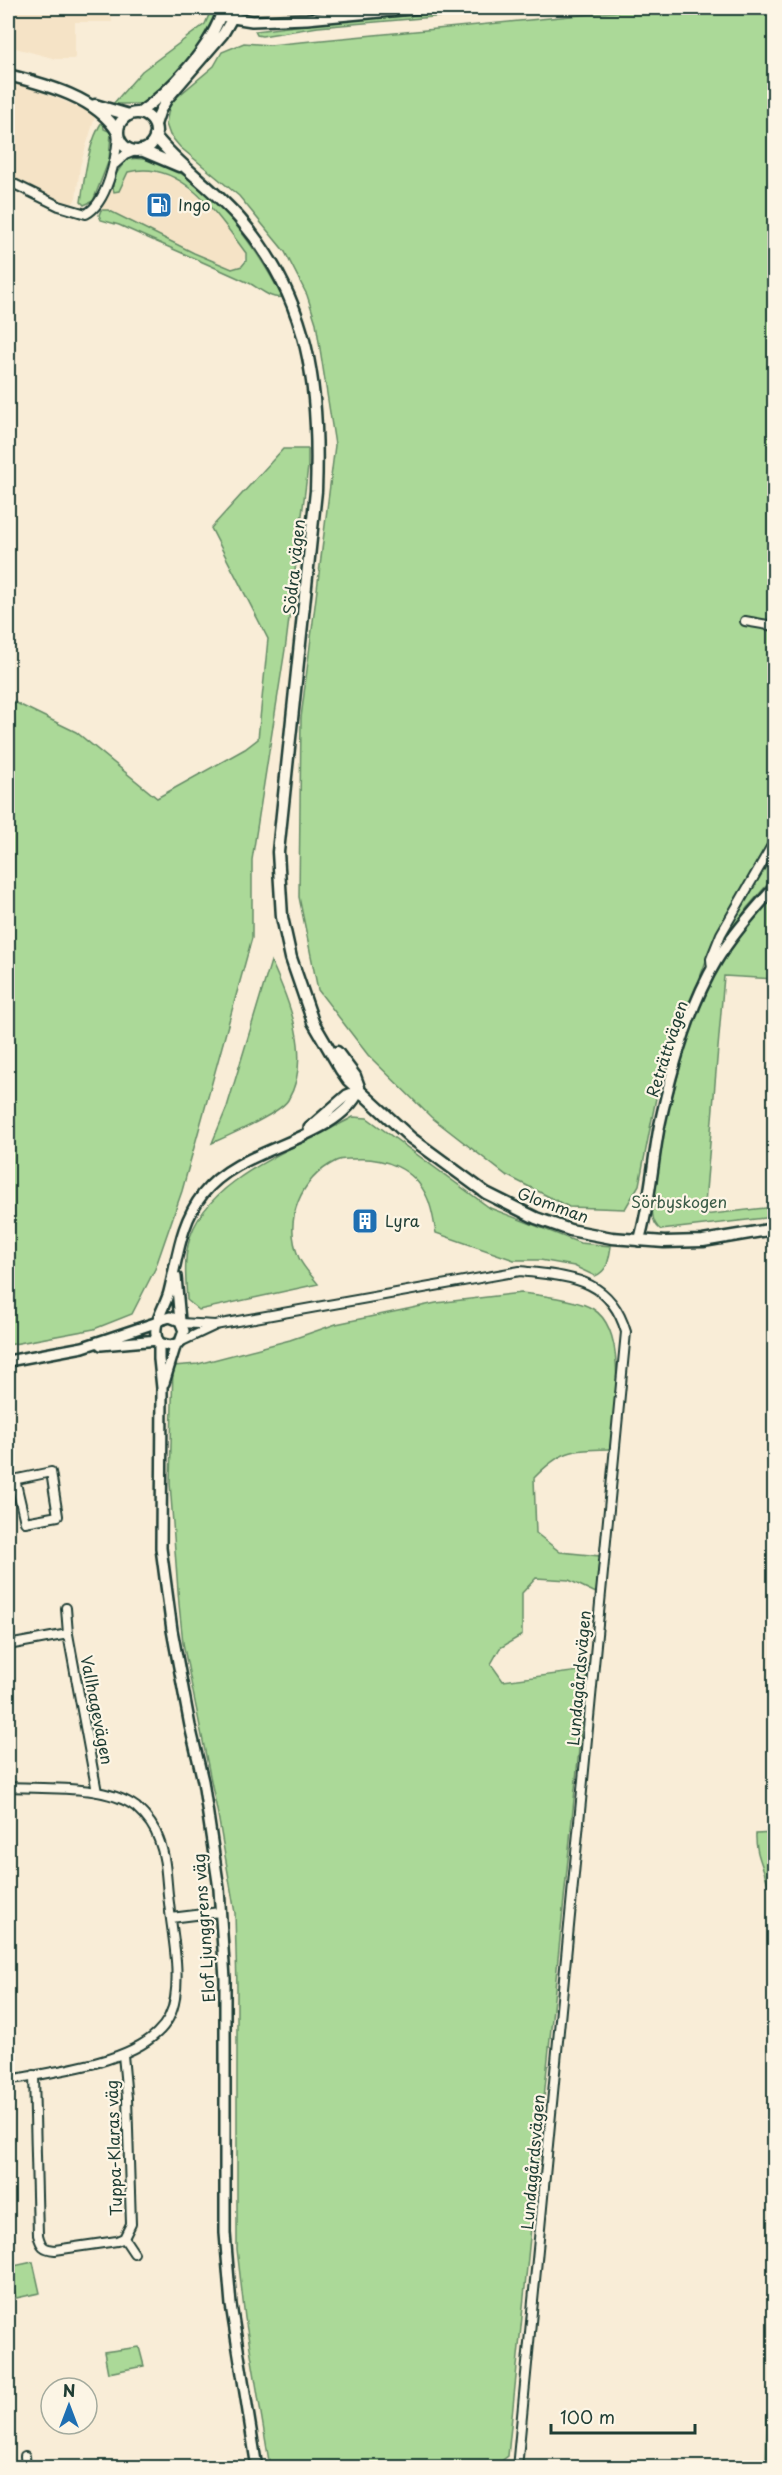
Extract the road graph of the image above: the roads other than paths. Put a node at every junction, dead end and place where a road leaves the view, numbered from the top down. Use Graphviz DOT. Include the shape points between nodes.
graph roads {
  1 [pos="238,8"];
  2 [pos="423,8"];
  3 [pos="222,12"];
  4 [pos="234,18"];
  5 [pos="8,75"];
  6 [pos="78,99"];
  7 [pos="134,114"];
  8 [pos="155,131"];
  9 [pos="118,135"];
  10 [pos="138,151"];
  11 [pos="114,165"];
  12 [pos="190,171"];
  13 [pos="8,181"];
  14 [pos="745,621"];
  15 [pos="774,626"];
  16 [pos="774,842"];
  17 [pos="774,888"];
  18 [pos="712,969"];
  19 [pos="360,1090"];
  20 [pos="774,1229"];
  21 [pos="639,1241"];
  22 [pos="176,1269"];
  23 [pos="159,1321"];
  24 [pos="180,1322"];
  25 [pos="215,1325"];
  26 [pos="159,1341"];
  27 [pos="178,1343"];
  28 [pos="83,1347"];
  29 [pos="8,1361"];
  30 [pos="162,1388"];
  31 [pos="11,1480"];
  32 [pos="66,1608"];
  33 [pos="68,1634"];
  34 [pos="8,1645"];
  35 [pos="8,1787"];
  36 [pos="97,1792"];
  37 [pos="220,1912"];
  38 [pos="171,1918"];
  39 [pos="123,2055"];
  40 [pos="34,2075"];
  41 [pos="8,2080"];
  42 [pos="124,2238"];
  43 [pos="134,2253"];
  44 [pos="25,2456"];
  45 [pos="517,2457"];
  46 [pos="26,2468"];
  47 [pos="257,2468"];
  48 [pos="511,2468"];
  49 [pos="517,2468"];
  1 -- 4 [label="street"];
  2 -- 4 [label="street" via="307,19"];
  3 -- 4 [label="street"];
  3 -- 7 [label="street" via="210,36 180,76"];
  4 -- 8 [label="street" via="167,99"];
  5 -- 6 [label="main road"];
  6 -- 7 [label="main road"];
  6 -- 9 [label="main road" via="106,116"];
  7 -- 8 [label="main road" via="148,117"];
  7 -- 9 [label="main road" via="120,123"];
  8 -- 10 [label="main road" via="150,145"];
  8 -- 12 [label="main road, Södra vägen"];
  9 -- 10 [label="main road" via="123,145"];
  9 -- 11 [label="street"];
  10 -- 11 [label="street" via="120,158"];
  10 -- 12 [label="main road, Södra vägen"];
  11 -- 13 [label="street" via="99,202 86,214 59,206"];
  12 -- 19 [label="main road, Södra vägen" via="241,220 265,252 290,299 309,355 318,445 316,491 278,852 282,917 306,1001"];
  14 -- 15 [label="street"];
  16 -- 18 [label="street" via="721,934 711,959"];
  17 -- 18 [label="street, Reträttvägen"];
  18 -- 21 [label="street, Reträttvägen" via="669,1088"];
  19 -- 21 [label="main road, Glomman" via="411,1138 486,1193 570,1230"];
  19 -- 22 [label="street" via="353,1104 332,1121 247,1159 204,1192 182,1233"];
  20 -- 21 [label="main road, Glomman" via="703,1241"];
  22 -- 23 [label="street"];
  22 -- 24 [label="street"];
  23 -- 24 [label="street" via="170,1317"];
  23 -- 26 [label="street" via="155,1332"];
  23 -- 28 [label="street"];
  24 -- 25 [label="street, Lundagårdsvägen"];
  24 -- 27 [label="street" via="184,1331"];
  25 -- 27 [label="street, Lundagårdsvägen"];
  25 -- 45 [label="street, Lundagårdsvägen" via="520,1271 559,1275 600,1289 611,1299 626,1332"];
  26 -- 27 [label="street" via="167,1346"];
  26 -- 28 [label="street"];
  26 -- 30 [label="street, Elof Ljunggrens väg"];
  27 -- 30 [label="street, Elof Ljunggrens väg"];
  28 -- 29 [label="street"];
  30 -- 37 [label="street, Elof Ljunggrens väg" via="161,1548 172,1630 210,1821"];
  31 -- 31 [label="street" via="51,1472 58,1515 25,1522"];
  32 -- 33 [label="street, Vallhagevägen"];
  33 -- 34 [label="street"];
  33 -- 36 [label="street, Vallhagevägen"];
  35 -- 36 [label="street"];
  36 -- 38 [label="street" via="129,1803 152,1825 164,1856"];
  37 -- 38 [label="street"];
  37 -- 47 [label="street, Elof Ljunggrens väg" via="225,1978 225,2233 231,2305"];
  38 -- 39 [label="street" via="177,1970 171,2014 159,2032"];
  39 -- 40 [label="street"];
  39 -- 42 [label="street, Tuppa-Klaras väg" via="131,2224"];
  40 -- 41 [label="street"];
  40 -- 42 [label="street, Tuppa-Klaras väg" via="41,2246 55,2250"];
  42 -- 43 [label="street, Tuppa-Klaras väg"];
  44 -- 46 [label="street"];
  45 -- 48 [label="street"];
  45 -- 49 [label="street, Lundagårdsvägen"];
}
